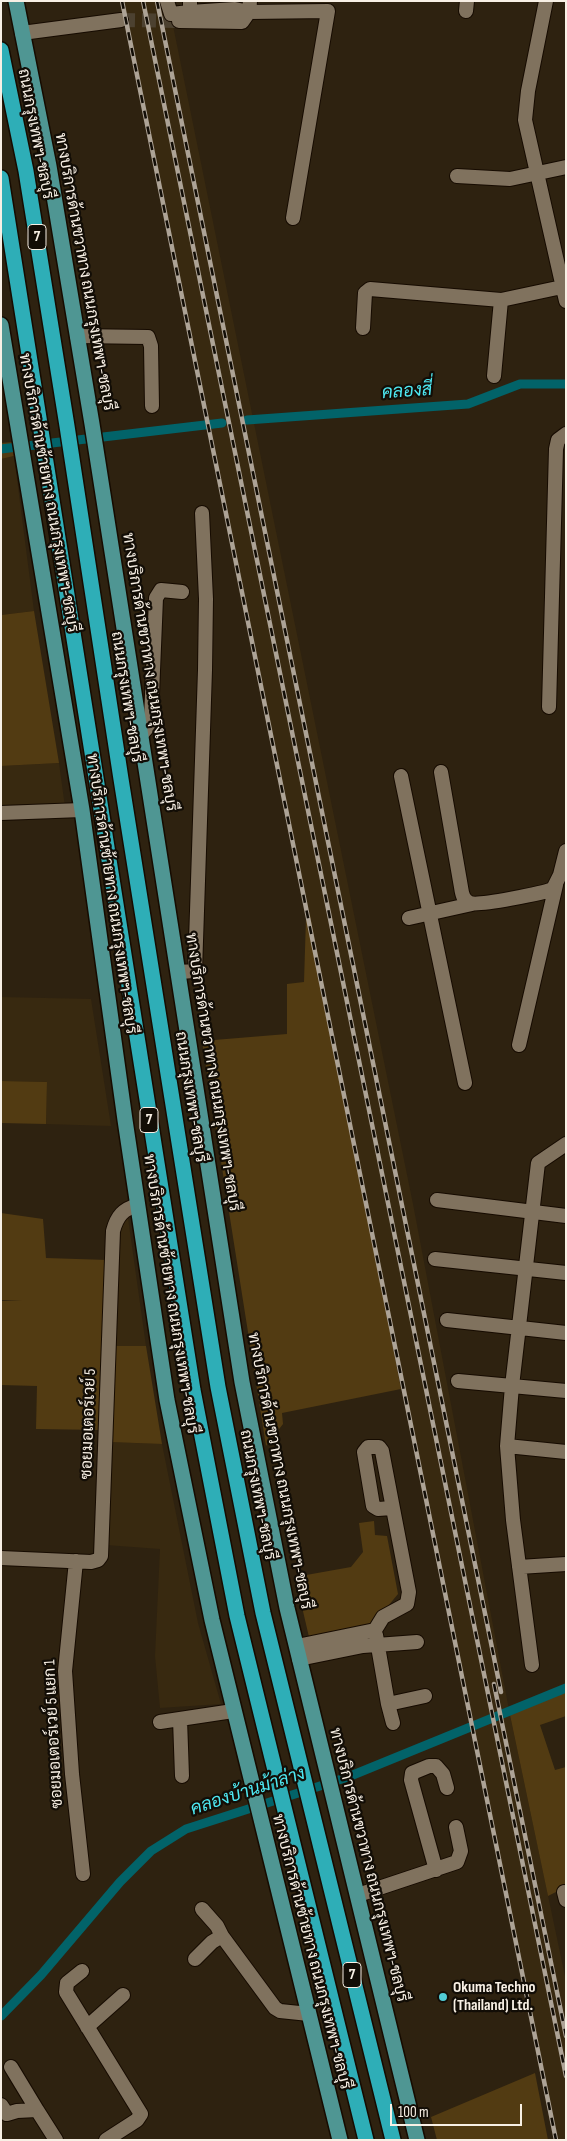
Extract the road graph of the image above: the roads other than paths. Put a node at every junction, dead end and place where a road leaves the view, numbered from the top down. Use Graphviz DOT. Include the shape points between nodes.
graph roads {
  1 [pos="16,1"];
  2 [pos="167,1"];
  3 [pos="546,1"];
  4 [pos="223,6"];
  5 [pos="249,6"];
  6 [pos="328,6"];
  7 [pos="190,7"];
  8 [pos="121,20"];
  9 [pos="179,21"];
  10 [pos="22,33"];
  11 [pos="1,50"];
  12 [pos="566,167"];
  13 [pos="536,174"];
  14 [pos="457,176"];
  15 [pos="1,178"];
  16 [pos="293,218"];
  17 [pos="564,294"];
  18 [pos="501,300"];
  19 [pos="1,325"];
  20 [pos="363,328"];
  21 [pos="77,336"];
  22 [pos="494,376"];
  23 [pos="152,406"];
  24 [pos="566,434"];
  25 [pos="202,513"];
  26 [pos="182,592"];
  27 [pos="549,707"];
  28 [pos="141,735"];
  29 [pos="441,772"];
  30 [pos="401,776"];
  31 [pos="82,810"];
  32 [pos="1,813"];
  33 [pos="566,851"];
  34 [pos="556,885"];
  35 [pos="472,904"];
  36 [pos="428,914"];
  37 [pos="410,918"];
  38 [pos="179,972"];
  39 [pos="519,1045"];
  40 [pos="465,1083"];
  41 [pos="563,1150"];
  42 [pos="437,1200"];
  43 [pos="138,1205"];
  44 [pos="532,1212"];
  45 [pos="566,1216"];
  46 [pos="435,1259"];
  47 [pos="525,1269"];
  48 [pos="566,1273"];
  49 [pos="447,1320"];
  50 [pos="518,1328"];
  51 [pos="566,1333"];
  52 [pos="458,1381"];
  53 [pos="512,1386"];
  54 [pos="566,1391"];
  55 [pos="507,1446"];
  56 [pos="566,1452"];
  57 [pos="392,1508"];
  58 [pos="1,1558"];
  59 [pos="76,1561"];
  60 [pos="566,1564"];
  61 [pos="520,1567"];
  62 [pos="375,1630"];
  63 [pos="417,1642"];
  64 [pos="377,1645"];
  65 [pos="298,1652"];
  66 [pos="532,1665"];
  67 [pos="425,1696"];
  68 [pos="388,1704"];
  69 [pos="233,1711"];
  70 [pos="180,1719"];
  71 [pos="160,1722"];
  72 [pos="393,1723"];
  73 [pos="182,1776"];
  74 [pos="447,1788"];
  75 [pos="456,1827"];
  76 [pos="436,1870"];
  77 [pos="83,1874"];
  78 [pos="358,1896"];
  79 [pos="202,1909"];
  80 [pos="222,1936"];
  81 [pos="195,1958"];
  82 [pos="82,1971"];
  83 [pos="123,1995"];
  84 [pos="309,2014"];
  85 [pos="87,2027"];
  86 [pos="10,2067"];
  87 [pos="37,2110"];
  88 [pos="3,2112"];
  89 [pos="56,2140"];
  90 [pos="106,2140"];
  91 [pos="340,2140"];
  92 [pos="366,2140"];
  93 [pos="392,2140"];
  94 [pos="417,2140"];
  1 -- 10 [label="main road, ทางบริการด้านขวาทาง ถนนกรุงเทพฯ-ชลบุรี"];
  2 -- 7 [label="street" via="171,14"];
  3 -- 13 [label="street" via="525,108 527,138"];
  4 -- 5 [label="street" via="235,9"];
  4 -- 7 [label="street"];
  5 -- 6 [label="street"];
  5 -- 9 [label="street" via="242,22"];
  6 -- 16 [label="street"];
  8 -- 10 [label="street"];
  10 -- 21 [label="main road, ทางบริการด้านขวาทาง ถนนกรุงเทพฯ-ชลบุรี" via="49,166"];
  11 -- 93 [label="highway, ถนนกรุงเทพฯ-ชลบุรี / 7" via="26,170 68,426 218,1387 263,1613"];
  12 -- 13 [label="street"];
  13 -- 14 [label="street" via="496,180"];
  13 -- 17 [label="street"];
  15 -- 92 [label="highway, 7" via="193,1390 237,1616"];
  17 -- 18 [label="street"];
  18 -- 20 [label="street" via="370,289 365,293"];
  18 -- 22 [label="street"];
  19 -- 31 [label="main road, ทางบริการด้านซ้ายทาง ถนนกรุงเทพฯ-ชลบุรี"];
  21 -- 23 [label="street" via="148,337"];
  21 -- 28 [label="main road, ทางบริการด้านขวาทาง ถนนกรุงเทพฯ-ชลบุรี"];
  24 -- 27 [label="street" via="558,440 556,449"];
  25 -- 38 [label="street" via="206,599 199,911 195,971"];
  26 -- 28 [label="street" via="161,590 156,598 151,719"];
  28 -- 38 [label="main road, ทางบริการด้านขวาทาง ถนนกรุงเทพฯ-ชลบุรี"];
  29 -- 35 [label="street" via="463,896"];
  30 -- 36 [label="street"];
  31 -- 32 [label="street"];
  31 -- 43 [label="main road, ทางบริการด้านซ้ายทาง ถนนกรุงเทพฯ-ชลบุรี"];
  33 -- 34 [label="street"];
  34 -- 35 [label="street" via="549,890"];
  34 -- 39 [label="street"];
  35 -- 36 [label="street"];
  36 -- 37 [label="street"];
  36 -- 40 [label="street"];
  38 -- 65 [label="main road, ทางบริการด้านขวาทาง ถนนกรุงเทพฯ-ชลบุรี" via="242,1382"];
  41 -- 44 [label="street" via="538,1163"];
  42 -- 44 [label="street"];
  43 -- 59 [label="street, ซอยมอเตอร์เวย์ 5" via="124,1210 113,1231 101,1556 95,1561"];
  43 -- 69 [label="main road, ทางบริการด้านซ้ายทาง ถนนกรุงเทพฯ-ชลบุรี" via="167,1400"];
  44 -- 45 [label="street"];
  44 -- 47 [label="street"];
  46 -- 47 [label="street"];
  47 -- 48 [label="street"];
  47 -- 50 [label="street"];
  49 -- 50 [label="street"];
  50 -- 51 [label="street"];
  50 -- 53 [label="street"];
  52 -- 53 [label="street"];
  53 -- 54 [label="street"];
  53 -- 55 [label="street"];
  55 -- 56 [label="street"];
  55 -- 61 [label="street"];
  57 -- 62 [label="street" via="409,1599 402,1608 383,1617"];
  58 -- 59 [label="street, ซอยมอเตอร์เวย์ 5"];
  59 -- 77 [label="street, ซอยมอเตอร์เวย์ 5 แยก 1" via="65,1671"];
  60 -- 61 [label="street"];
  61 -- 66 [label="street"];
  62 -- 64 [label="street"];
  62 -- 65 [label="street"];
  63 -- 64 [label="street"];
  64 -- 65 [label="street"];
  64 -- 68 [label="street"];
  65 -- 78 [label="main road, ทางบริการด้านขวาทาง ถนนกรุงเทพฯ-ชลบุรี"];
  67 -- 68 [label="street"];
  68 -- 72 [label="street"];
  69 -- 70 [label="street"];
  69 -- 84 [label="main road, ทางบริการด้านซ้ายทาง ถนนกรุงเทพฯ-ชลบุรี"];
  70 -- 71 [label="street"];
  70 -- 73 [label="street"];
  74 -- 76 [label="street" via="443,1774 436,1766 412,1773 411,1780"];
  75 -- 76 [label="street" via="460,1858"];
  76 -- 78 [label="street"];
  78 -- 94 [label="main road, ทางบริการด้านขวาทาง ถนนกรุงเทพฯ-ชลบุรี"];
  79 -- 80 [label="street"];
  80 -- 81 [label="street"];
  80 -- 84 [label="street" via="280,2012"];
  82 -- 85 [label="street" via="65,1987"];
  83 -- 85 [label="street"];
  84 -- 91 [label="main road, ทางบริการด้านซ้ายทาง ถนนกรุงเทพฯ-ชลบุรี"];
  85 -- 90 [label="street" via="141,2114"];
  86 -- 87 [label="street"];
  87 -- 88 [label="street"];
  87 -- 89 [label="street"];
}
